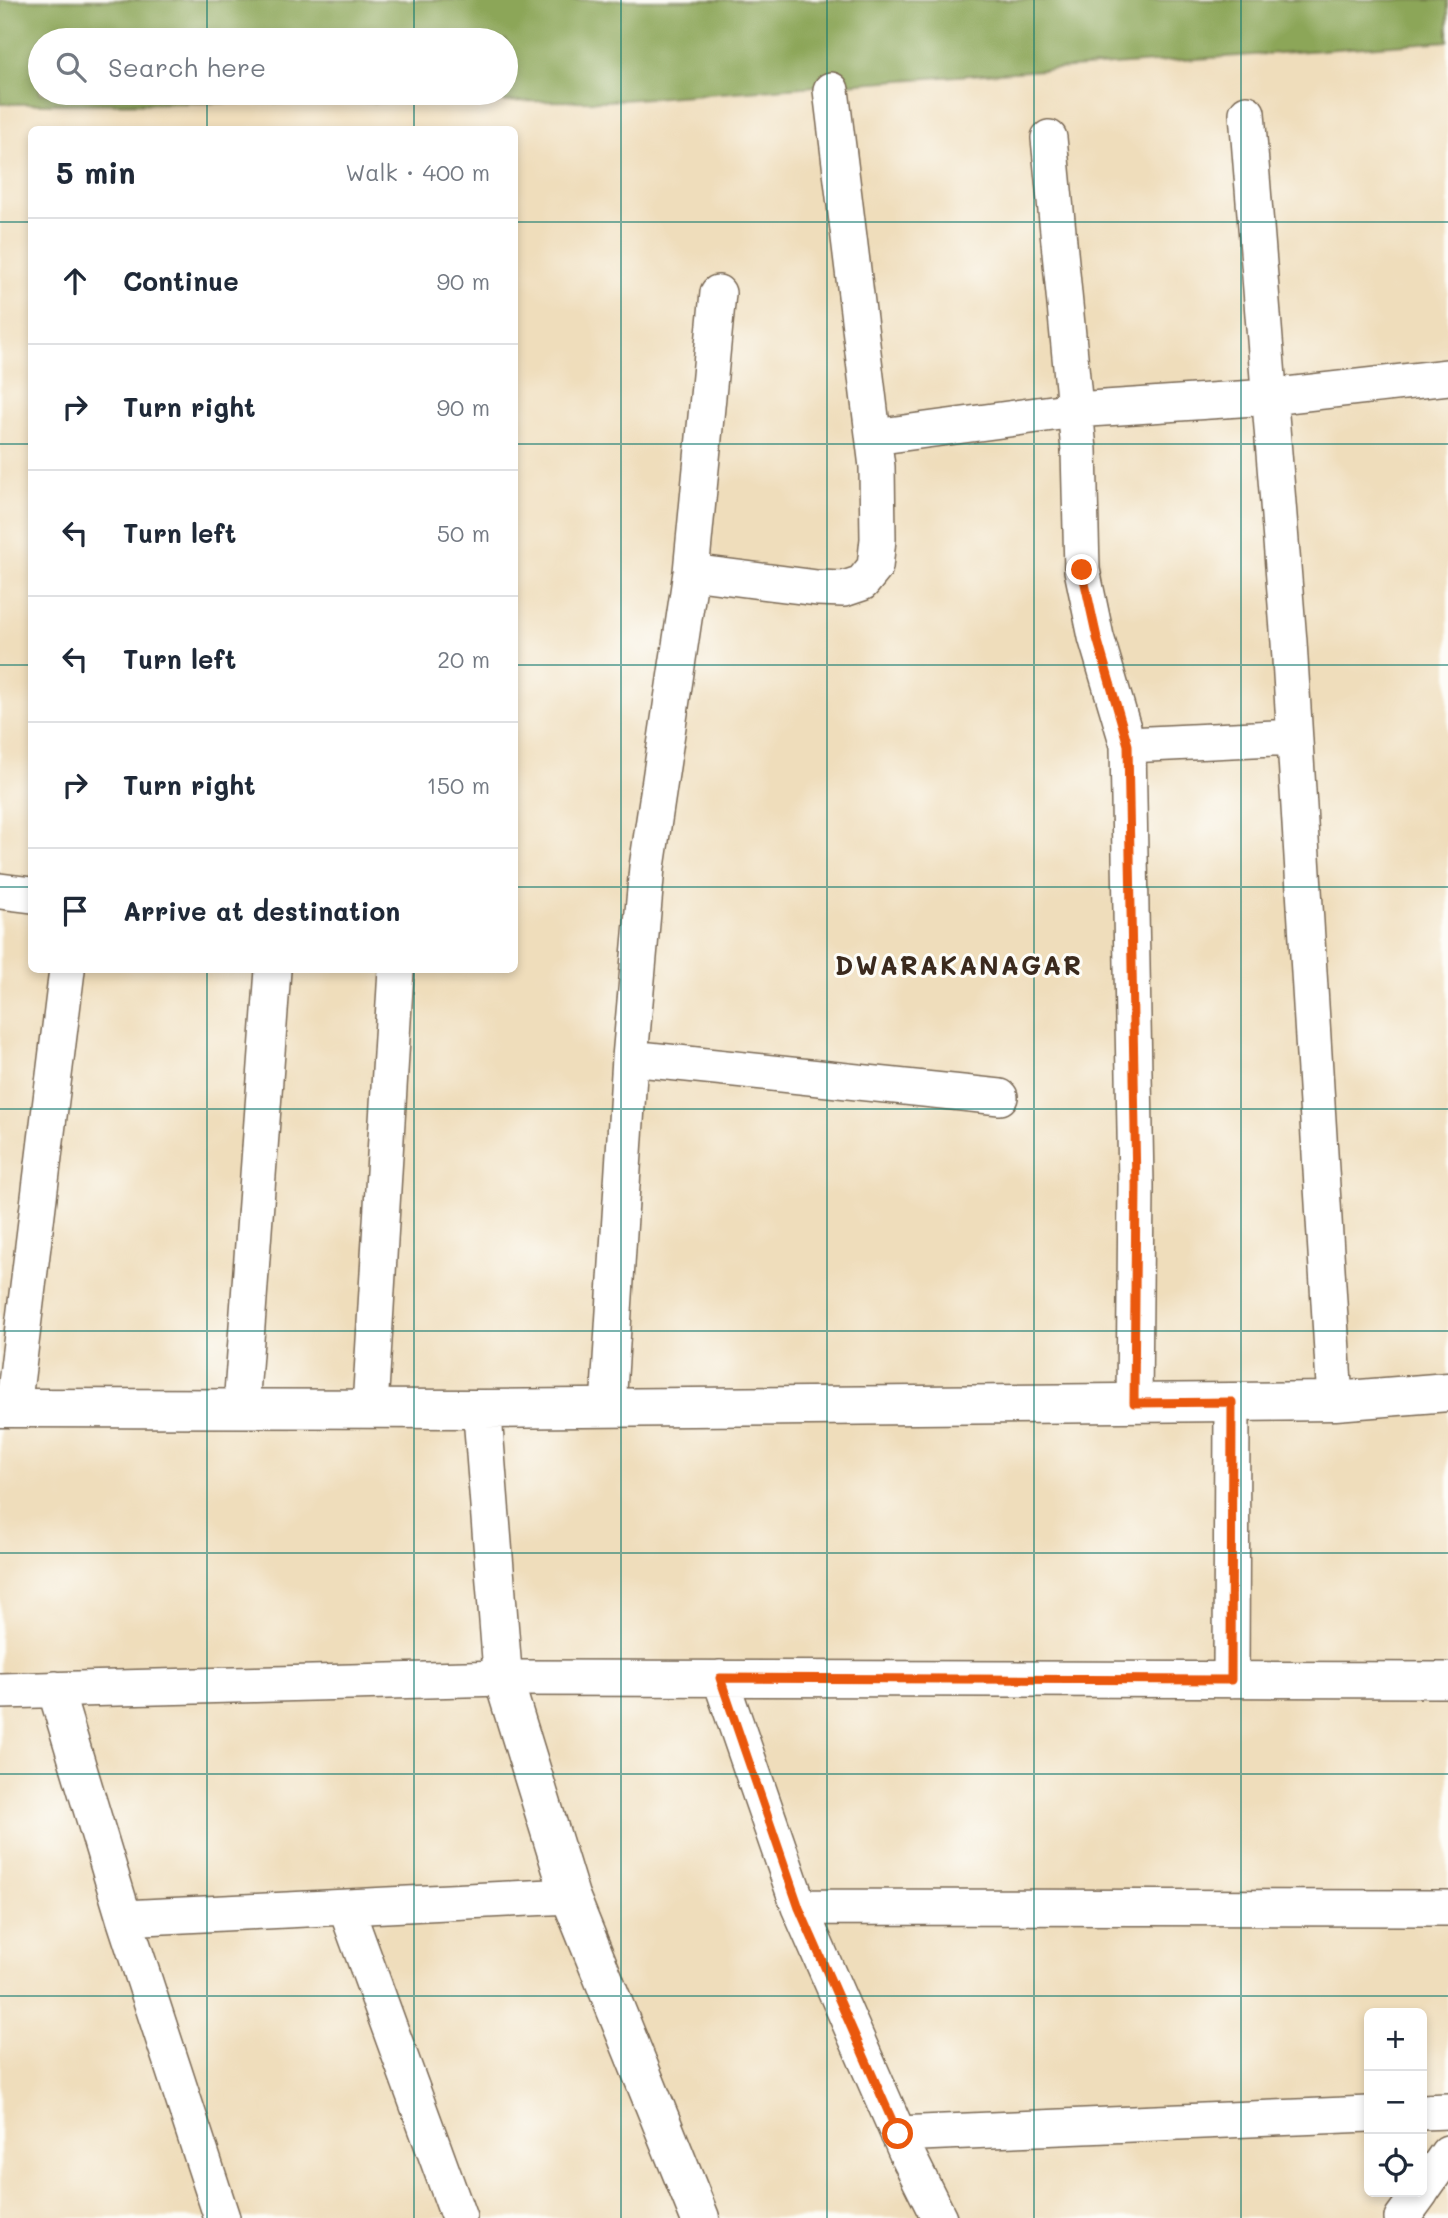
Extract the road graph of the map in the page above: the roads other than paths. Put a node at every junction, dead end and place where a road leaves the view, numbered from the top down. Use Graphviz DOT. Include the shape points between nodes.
graph roads {
  1 [pos="831,90"];
  2 [pos="1247,113"];
  3 [pos="1049,138"];
  4 [pos="718,293"];
  5 [pos="1448,377"];
  6 [pos="1269,397"];
  7 [pos="1075,410"];
  8 [pos="874,436"];
  9 [pos="691,572"];
  10 [pos="1294,737"];
  11 [pos="1128,745"];
  12 [pos="0,891"];
  13 [pos="28,894"];
  14 [pos="67,973"];
  15 [pos="273,973"];
  16 [pos="396,973"];
  17 [pos="630,1058"];
  18 [pos="1000,1097"];
  19 [pos="1448,1392"];
  20 [pos="1335,1401"];
  21 [pos="1232,1402"];
  22 [pos="1134,1403"];
  23 [pos="6,1408"];
  24 [pos="241,1408"];
  25 [pos="370,1408"];
  26 [pos="608,1408"];
  27 [pos="482,1409"];
  28 [pos="503,1678"];
  29 [pos="720,1678"];
  30 [pos="1231,1680"];
  31 [pos="1448,1680"];
  32 [pos="55,1689"];
  33 [pos="0,1691"];
  34 [pos="569,1896"];
  35 [pos="346,1908"];
  36 [pos="799,1908"];
  37 [pos="1448,1908"];
  38 [pos="124,1918"];
  39 [pos="1448,2111"];
  40 [pos="1427,2112"];
  41 [pos="1364,2114"];
  42 [pos="898,2134"];
  43 [pos="1448,2153"];
  44 [pos="1427,2183"];
  45 [pos="1417,2197"];
  46 [pos="222,2218"];
  47 [pos="459,2218"];
  48 [pos="699,2218"];
  49 [pos="939,2218"];
  50 [pos="1402,2218"];
  1 -- 8 [label="street"];
  2 -- 6 [label="street"];
  3 -- 7 [label="street"];
  4 -- 9 [label="street"];
  5 -- 6 [label="street"];
  6 -- 7 [label="street"];
  6 -- 10 [label="street"];
  7 -- 8 [label="street"];
  7 -- 11 [label="street" via="1082,570"];
  8 -- 9 [label="street" via="878,539 875,567 862,583 844,589 817,588"];
  9 -- 17 [label="street" via="647,867"];
  10 -- 11 [label="street"];
  10 -- 20 [label="street"];
  11 -- 22 [label="street" via="1136,1185"];
  12 -- 13 [label="street"];
  14 -- 23 [label="street"];
  15 -- 24 [label="street"];
  16 -- 25 [label="street"];
  17 -- 18 [label="street"];
  17 -- 26 [label="street"];
  19 -- 20 [label="street"];
  20 -- 21 [label="street"];
  21 -- 22 [label="street"];
  21 -- 30 [label="street"];
  22 -- 26 [label="street"];
  23 -- 24 [label="street"];
  24 -- 25 [label="street"];
  25 -- 27 [label="street"];
  26 -- 27 [label="street"];
  27 -- 28 [label="street"];
  28 -- 29 [label="street"];
  28 -- 32 [label="street"];
  28 -- 34 [label="street"];
  29 -- 30 [label="street"];
  29 -- 36 [label="street"];
  30 -- 31 [label="street"];
  32 -- 33 [label="street"];
  32 -- 38 [label="street"];
  34 -- 35 [label="street"];
  34 -- 48 [label="street"];
  35 -- 38 [label="street"];
  35 -- 47 [label="street"];
  36 -- 37 [label="street"];
  36 -- 42 [label="street"];
  38 -- 46 [label="street"];
  39 -- 40 [label="street"];
  41 -- 42 [label="street"];
  42 -- 49 [label="street"];
  43 -- 44 [label="street"];
  45 -- 50 [label="street"];
}
